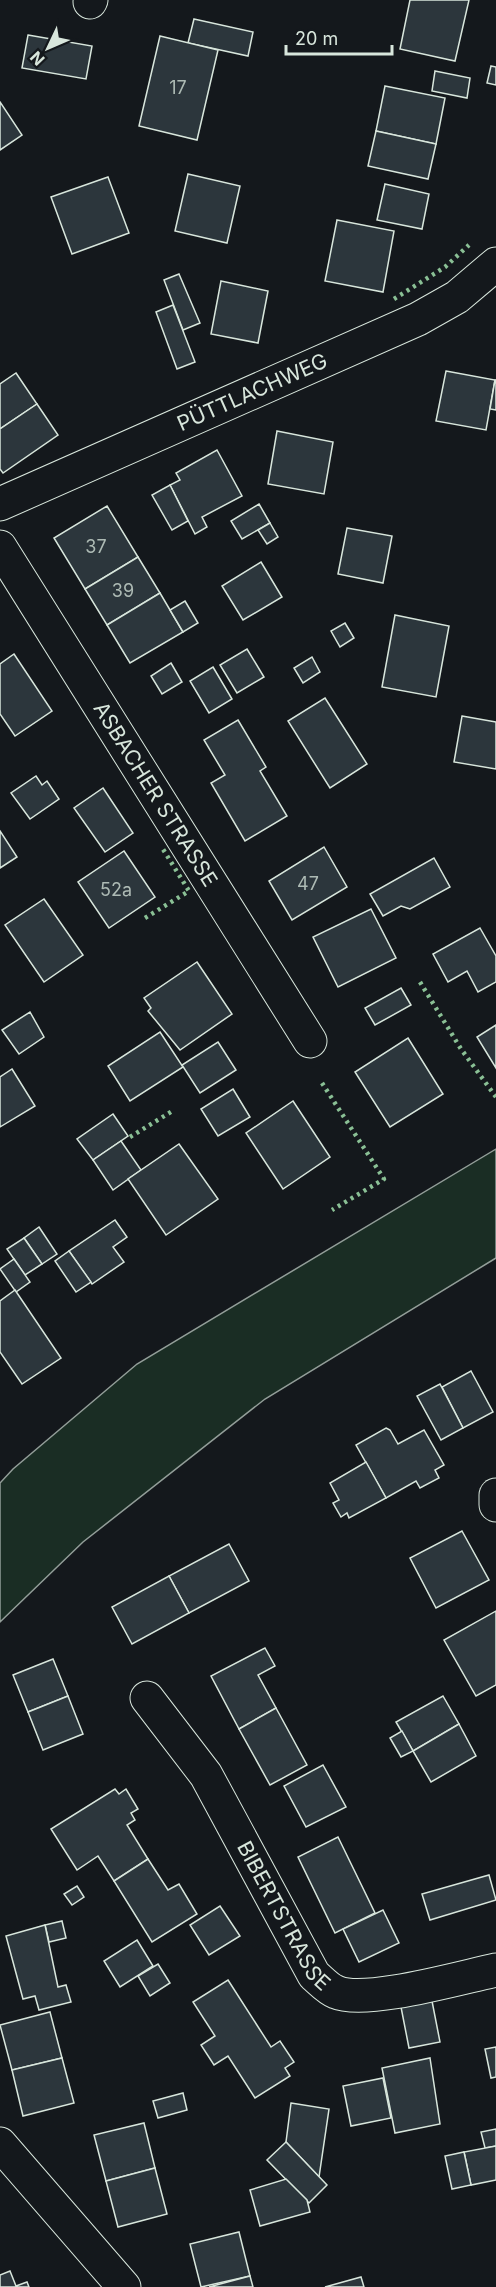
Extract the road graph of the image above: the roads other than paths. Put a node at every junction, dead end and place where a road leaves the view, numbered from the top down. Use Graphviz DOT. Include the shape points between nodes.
graph roads {
  1 [pos="496,264"];
  2 [pos="0,504"];
  3 [pos="0,547"];
  4 [pos="310,1041"];
  5 [pos="496,1495"];
  6 [pos="496,1505"];
  7 [pos="147,1698"];
  8 [pos="496,1970"];
  9 [pos="0,2144"];
  10 [pos="124,2287"];
  1 -- 2 [label="street, PÜTTLACHWEG" via="457,297 418,320"];
  3 -- 4 [label="street, ASBACHER STRASSE"];
  5 -- 6 [label="street"];
  7 -- 8 [label="street, BIBERTSTRASSE" via="206,1775 314,1975 335,1992 354,1997 381,1994"];
  9 -- 10 [label="street"];
}
